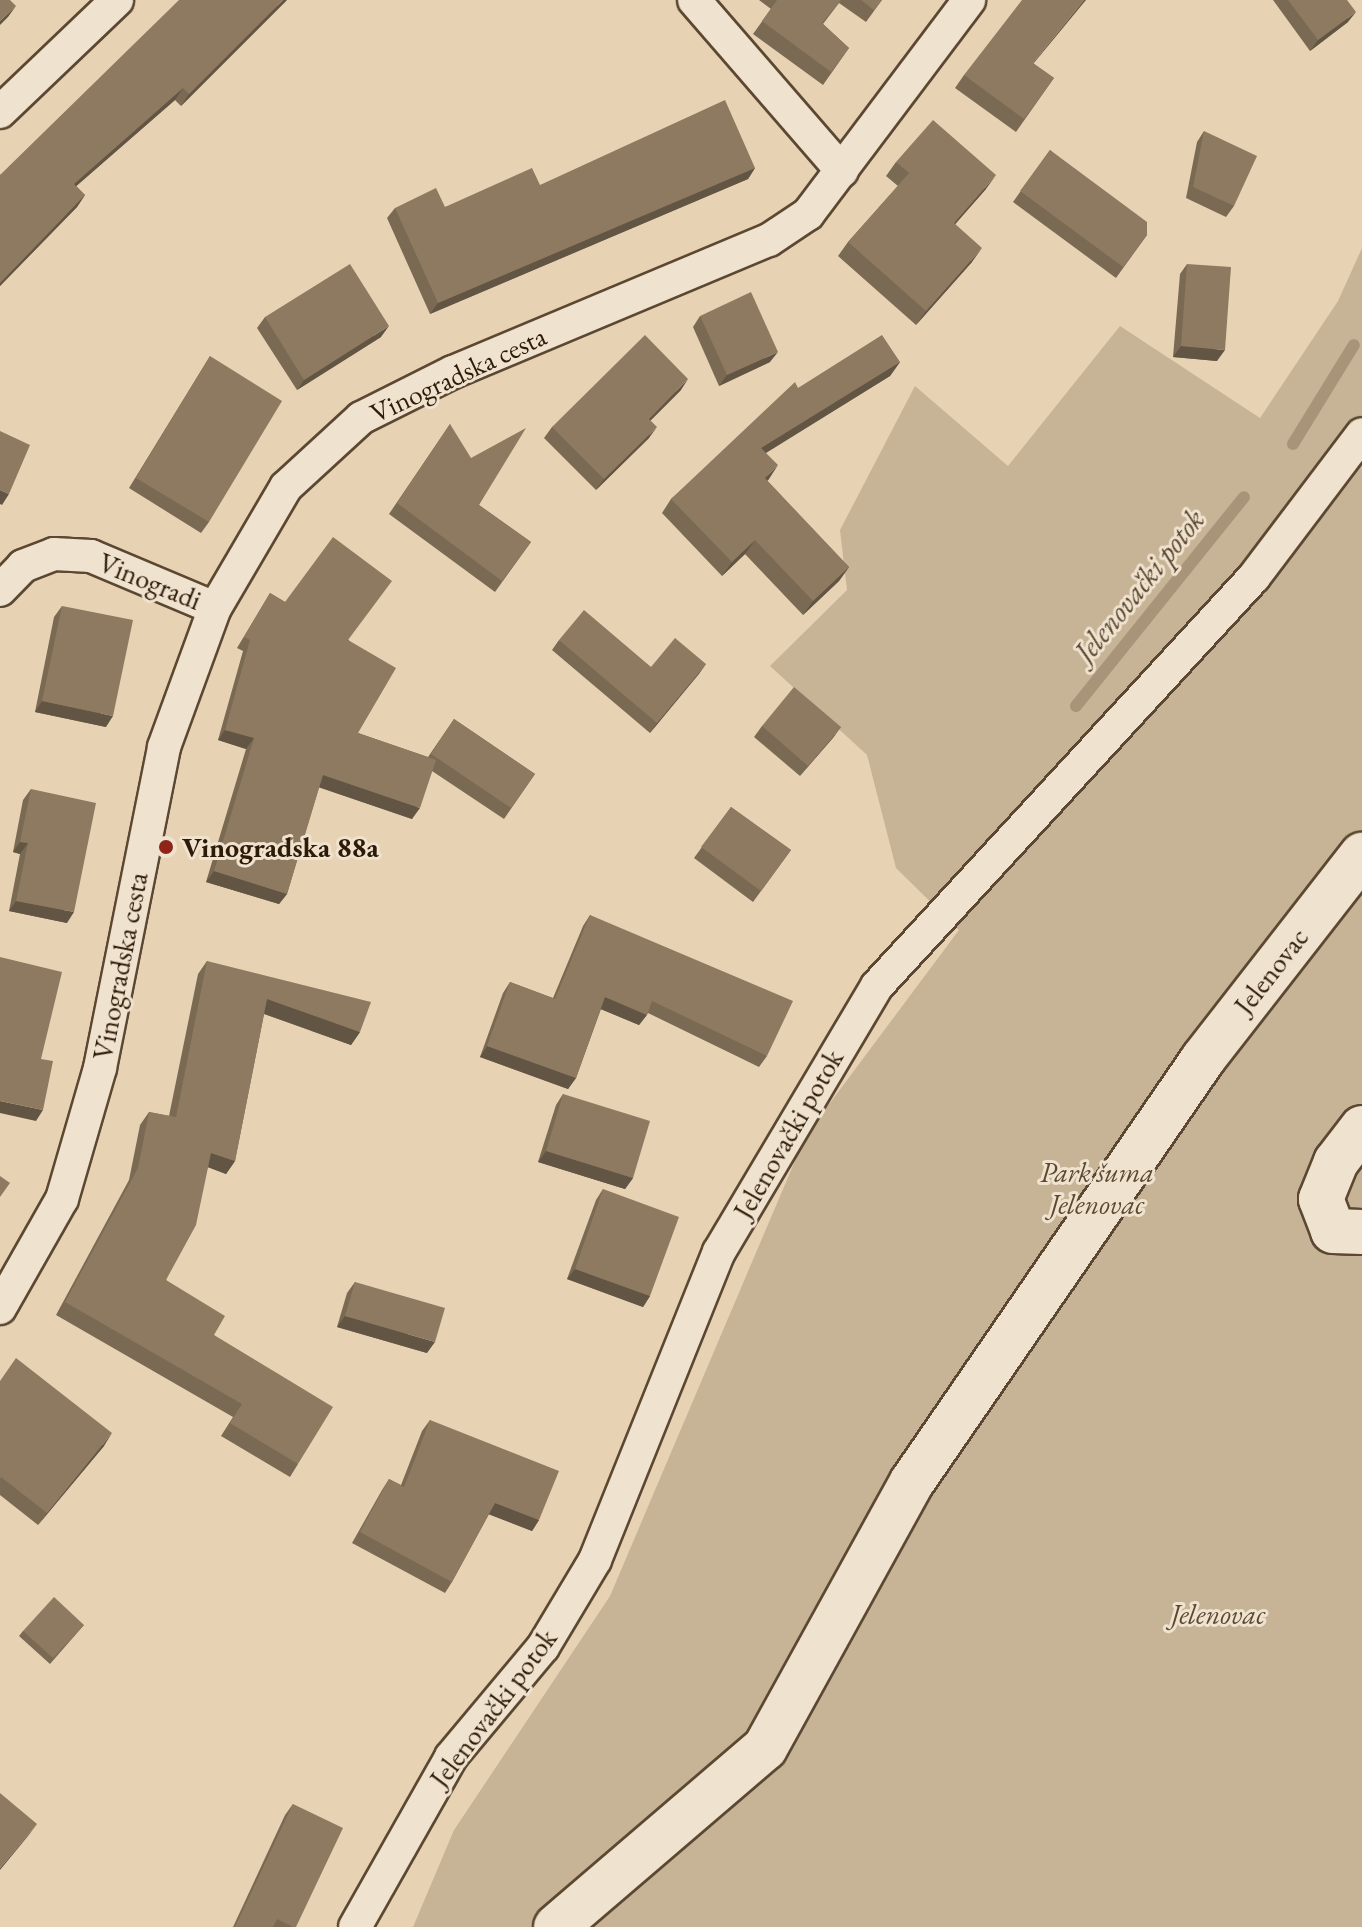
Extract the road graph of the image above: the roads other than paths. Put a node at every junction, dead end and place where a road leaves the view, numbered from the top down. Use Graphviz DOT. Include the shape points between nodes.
graph roads {
  1 [pos="117,0"];
  2 [pos="694,0"];
  3 [pos="969,0"];
  4 [pos="0,112"];
  5 [pos="842,171"];
  6 [pos="1362,434"];
  7 [pos="0,590"];
  8 [pos="215,608"];
  9 [pos="1362,855"];
  10 [pos="1362,1128"];
  11 [pos="1362,1232"];
  12 [pos="0,1308"];
  13 [pos="355,1927"];
  14 [pos="556,1927"];
  1 -- 4 [label="street"];
  2 -- 5 [label="street"];
  3 -- 5 [label="street, Vinogradska cesta"];
  5 -- 8 [label="street, Vinogradska cesta" via="808,214 769,240 453,372 361,418 286,487"];
  6 -- 13 [label="street, Jelenovački potok" via="1254,577 877,986 719,1252 595,1560 543,1647 451,1757"];
  7 -- 8 [label="street, Vinogradi" via="23,566 54,554 91,556"];
  8 -- 12 [label="street, Vinogradska cesta" via="164,747 100,1068 62,1199"];
  9 -- 14 [label="street, Jelenovac" via="1203,1059 912,1482 765,1748"];
  10 -- 11 [label="street" via="1336,1162 1321,1199 1333,1231"];
}
